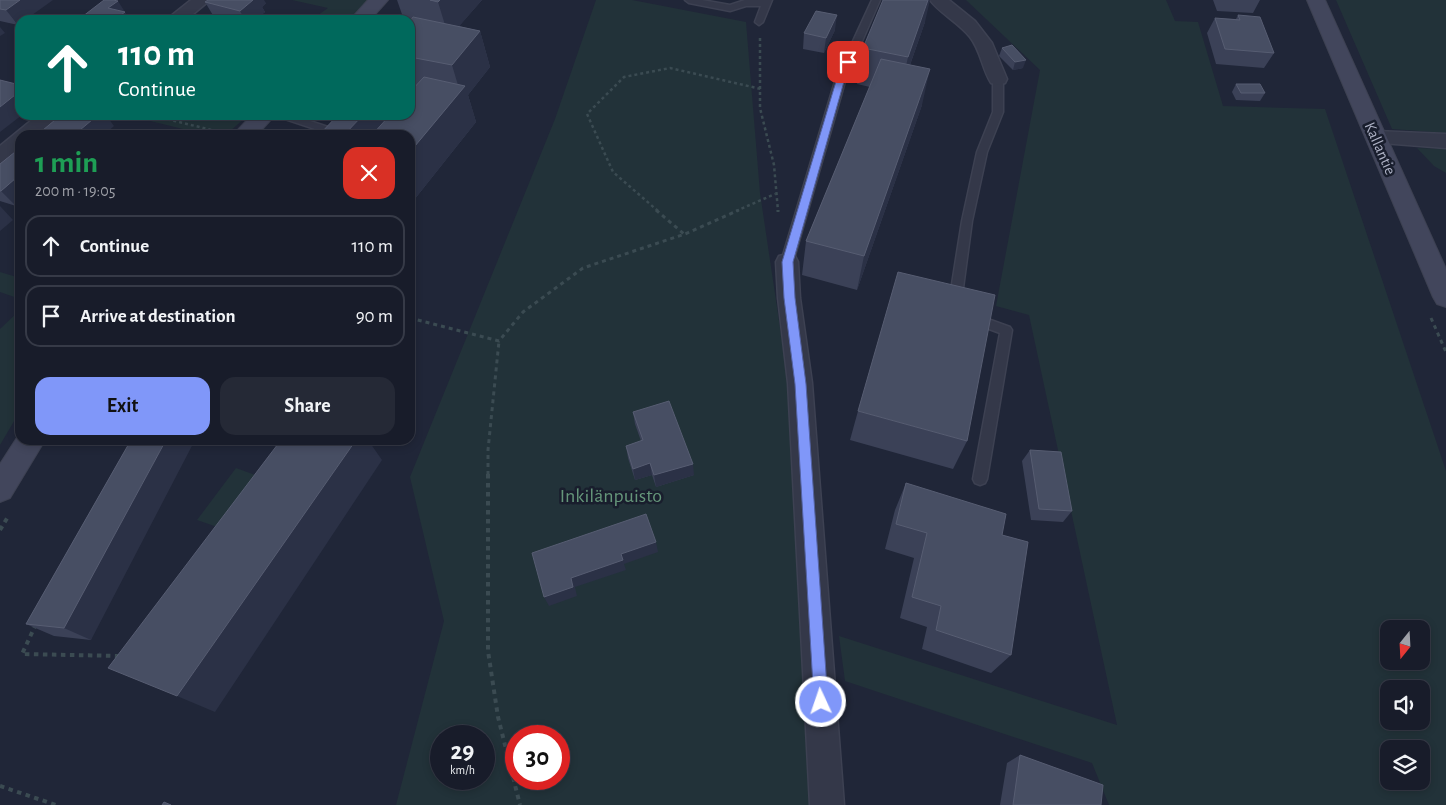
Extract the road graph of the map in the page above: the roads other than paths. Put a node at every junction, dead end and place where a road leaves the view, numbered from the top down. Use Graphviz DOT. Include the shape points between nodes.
graph roads {
  1 [pos="202,0"];
  2 [pos="379,0"];
  3 [pos="689,0"];
  4 [pos="876,0"];
  5 [pos="938,0"];
  6 [pos="1316,0"];
  7 [pos="768,2"];
  8 [pos="182,15"];
  9 [pos="364,15"];
  10 [pos="759,22"];
  11 [pos="998,79"];
  12 [pos="44,120"];
  13 [pos="256,120"];
  14 [pos="297,120"];
  15 [pos="31,130"];
  16 [pos="240,130"];
  17 [pos="328,130"];
  18 [pos="1376,137"];
  19 [pos="1446,141"];
  20 [pos="15,144"];
  21 [pos="0,157"];
  22 [pos="788,262"];
  23 [pos="1446,297"];
  24 [pos="28,445"];
  25 [pos="980,479"];
  26 [pos="0,489"];
  27 [pos="827,805"];
  1 -- 8 [label="street"];
  2 -- 9 [label="main road"];
  3 -- 7 [label="lane" via="730,8 745,3"];
  4 -- 22 [label="lane" via="841,78"];
  5 -- 11 [label="street" via="966,21 982,40 993,60"];
  6 -- 18 [label="main road, Kallantie"];
  7 -- 10 [label="lane"];
  11 -- 25 [label="lane" via="998,112 982,152 967,221 954,312 1006,330"];
  12 -- 15 [label="street"];
  13 -- 16 [label="main road"];
  14 -- 17 [label="lane"];
  18 -- 19 [label="street"];
  18 -- 23 [label="main road, Kallantie"];
  20 -- 21 [label="street"];
  22 -- 27 [label="street" via="801,393"];
  24 -- 26 [label="main road"];
}
